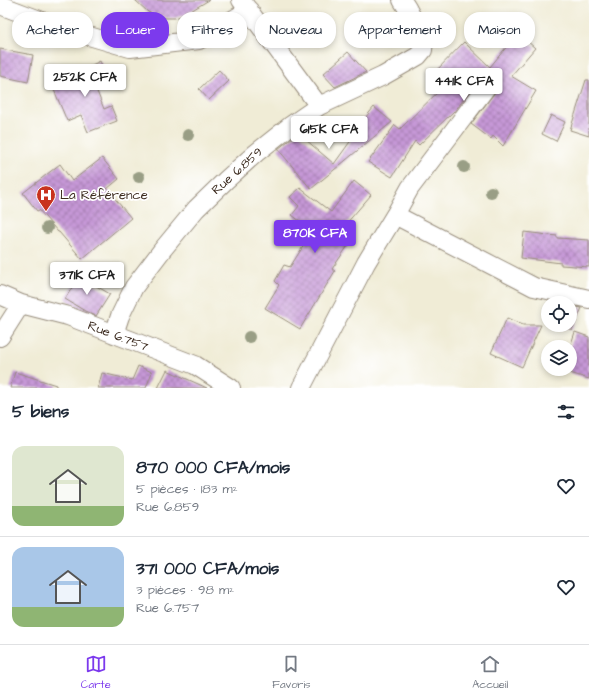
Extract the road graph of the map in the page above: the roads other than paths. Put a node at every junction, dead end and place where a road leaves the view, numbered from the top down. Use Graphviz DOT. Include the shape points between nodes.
graph roads {
  1 [pos="402,0"];
  2 [pos="245,5"];
  3 [pos="0,6"];
  4 [pos="488,86"];
  5 [pos="319,106"];
  6 [pos="395,215"];
  7 [pos="0,295"];
  8 [pos="589,299"];
  9 [pos="21,304"];
  10 [pos="114,334"];
  11 [pos="0,337"];
  12 [pos="231,388"];
  13 [pos="301,388"];
  1 -- 5 [label="street, Rue 6.859" via="424,40 423,50 418,56 383,76"];
  2 -- 3 [label="street" via="199,40 130,48 58,27"];
  2 -- 5 [label="street"];
  4 -- 6 [label="street" via="410,188"];
  5 -- 10 [label="street, Rue 6.859" via="256,153 196,209 134,287"];
  6 -- 8 [label="street" via="534,287"];
  6 -- 13 [label="street" via="366,263"];
  7 -- 9 [label="street, Rue 6.757"];
  9 -- 10 [label="street, Rue 6.757" via="68,316"];
  9 -- 11 [label="street"];
  10 -- 12 [label="street, Rue 6.757" via="195,365"];
}
